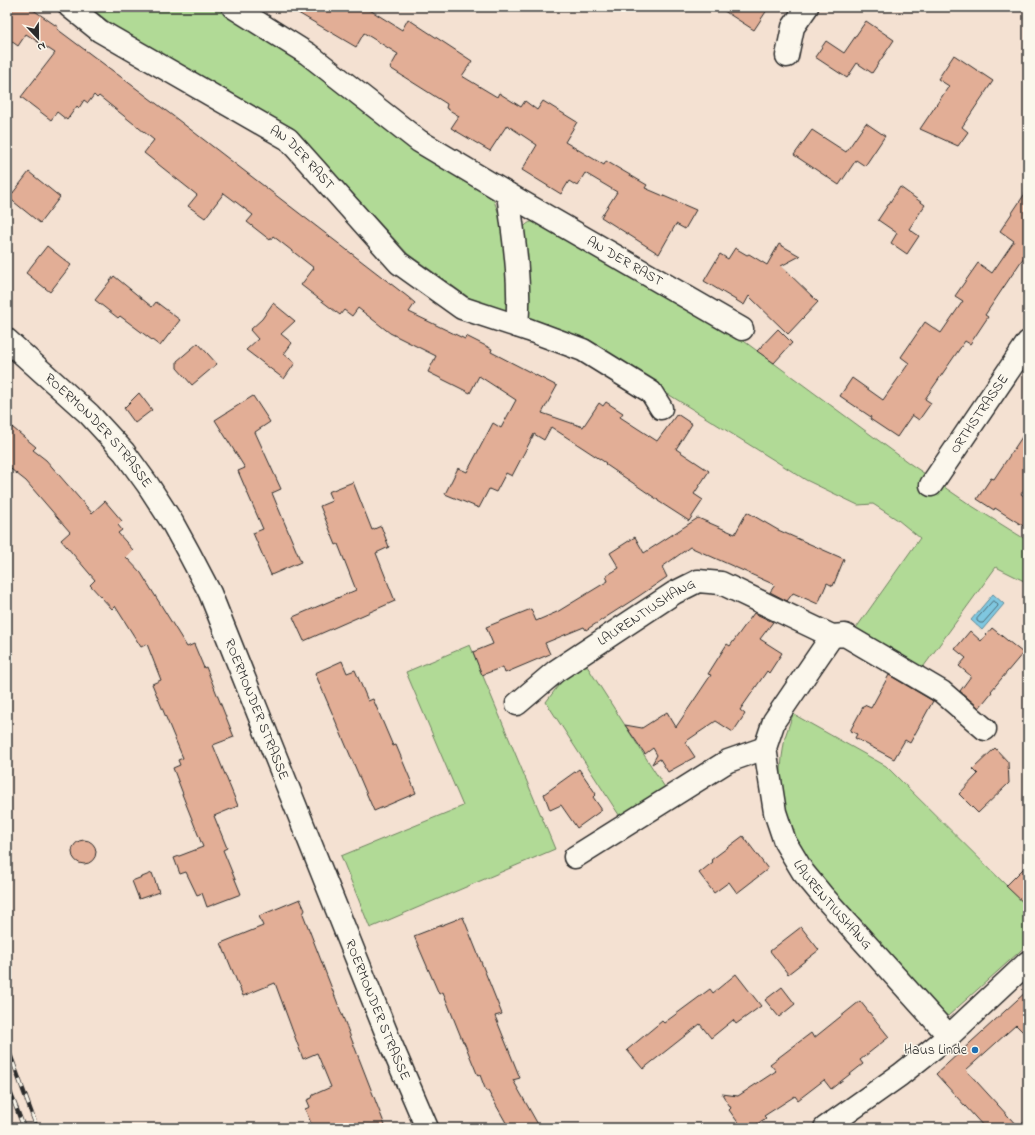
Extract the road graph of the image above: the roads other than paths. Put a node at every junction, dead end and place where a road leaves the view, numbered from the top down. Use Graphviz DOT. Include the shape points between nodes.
graph roads {
  1 [pos="70,7"];
  2 [pos="233,7"];
  3 [pos="807,7"];
  4 [pos="786,56"];
  5 [pos="508,194"];
  6 [pos="517,326"];
  7 [pos="742,329"];
  8 [pos="7,340"];
  9 [pos="1028,342"];
  10 [pos="661,408"];
  11 [pos="931,485"];
  12 [pos="832,636"];
  13 [pos="517,704"];
  14 [pos="985,729"];
  15 [pos="765,748"];
  16 [pos="575,857"];
  17 [pos="1028,962"];
  18 [pos="949,1036"];
  19 [pos="427,1128"];
  20 [pos="825,1128"];
  1 -- 6 [label="street, AN DER RAST" via="100,31 288,139 399,263 462,308"];
  2 -- 5 [label="street, AN DER RAST" via="308,54 419,141"];
  3 -- 4 [label="street" via="793,27"];
  5 -- 6 [label="street" via="519,302"];
  5 -- 7 [label="street, AN DER RAST"];
  6 -- 10 [label="street, AN DER RAST" via="583,350 650,392"];
  8 -- 19 [label="street, ROERMONDER STRASSE" via="89,414 124,452 148,485 189,552 212,600 378,1013"];
  9 -- 11 [label="street, ORTHSTRASSE"];
  12 -- 13 [label="street, LAURENTIUSHANG" via="721,583 698,581 674,592 556,671"];
  12 -- 14 [label="street, LAURENTIUSHANG" via="845,635 942,692"];
  12 -- 15 [label="street, LAURENTIUSHANG" via="774,721"];
  15 -- 16 [label="street" via="728,761"];
  15 -- 18 [label="street, LAURENTIUSHANG" via="775,812 785,842 803,872"];
  17 -- 18 [label="street"];
  18 -- 20 [label="street" via="900,1075"];
}
